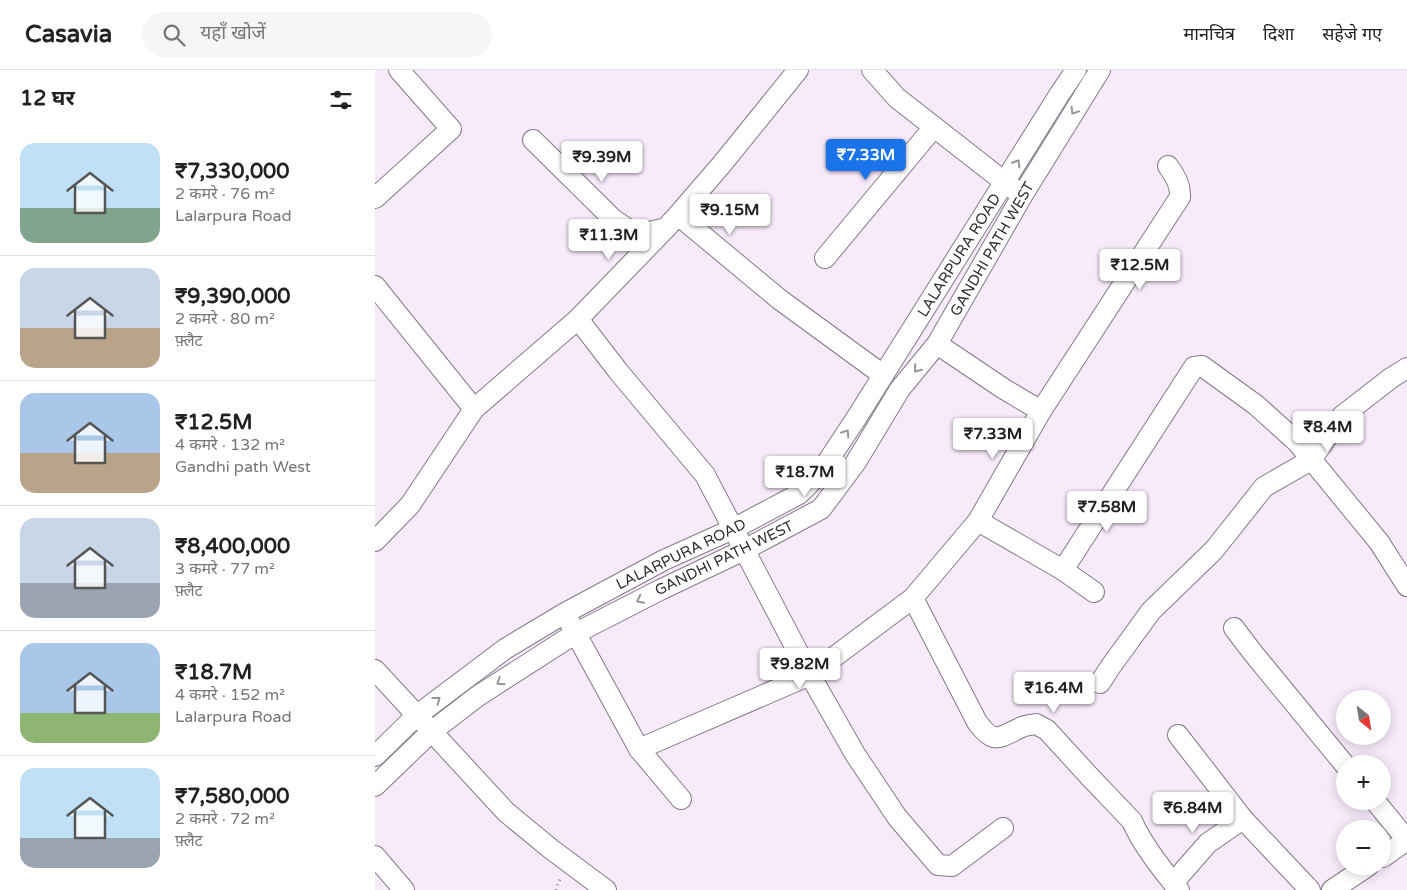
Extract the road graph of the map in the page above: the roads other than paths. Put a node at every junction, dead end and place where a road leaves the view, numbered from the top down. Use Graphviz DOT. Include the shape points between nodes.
graph roads {
  1 [pos="399,70"];
  2 [pos="798,70"];
  3 [pos="872,70"];
  4 [pos="1076,70"];
  5 [pos="1100,70"];
  6 [pos="934,127"];
  7 [pos="533,140"];
  8 [pos="1169,166"];
  9 [pos="1005,182"];
  10 [pos="1022,196"];
  11 [pos="375,198"];
  12 [pos="672,222"];
  13 [pos="825,258"];
  14 [pos="375,286"];
  15 [pos="578,319"];
  16 [pos="937,344"];
  17 [pos="1407,368"];
  18 [pos="883,375"];
  19 [pos="474,410"];
  20 [pos="1041,411"];
  21 [pos="1311,460"];
  22 [pos="978,521"];
  23 [pos="733,529"];
  24 [pos="375,541"];
  25 [pos="744,550"];
  26 [pos="1063,570"];
  27 [pos="1407,586"];
  28 [pos="1094,592"];
  29 [pos="913,598"];
  30 [pos="565,613"];
  31 [pos="1234,628"];
  32 [pos="576,633"];
  33 [pos="375,670"];
  34 [pos="810,675"];
  35 [pos="1100,683"];
  36 [pos="416,716"];
  37 [pos="431,732"];
  38 [pos="1178,735"];
  39 [pos="639,749"];
  40 [pos="1337,755"];
  41 [pos="375,756"];
  42 [pos="375,786"];
  43 [pos="681,799"];
  44 [pos="1382,810"];
  45 [pos="1243,819"];
  46 [pos="1003,828"];
  47 [pos="1407,840"];
  48 [pos="1391,851"];
  49 [pos="375,856"];
  50 [pos="1354,875"];
  51 [pos="1176,886"];
  52 [pos="404,890"];
  53 [pos="606,890"];
  54 [pos="1310,890"];
  55 [pos="1332,890"];
  1 -- 11 [label="street" via="451,129"];
  2 -- 12 [label="street"];
  3 -- 6 [label="street" via="897,98"];
  9 -- 4 [label="street, LALARPURA ROAD, one-way"];
  5 -- 10 [label="street, GANDHI PATH WEST, one-way"];
  6 -- 9 [label="street"];
  6 -- 13 [label="street"];
  7 -- 12 [label="street" via="613,219 629,230 649,232"];
  8 -- 20 [label="street" via="1181,190 1180,197"];
  9 -- 10 [label="street"];
  9 -- 18 [label="street, LALARPURA ROAD"];
  10 -- 16 [label="street, GANDHI PATH WEST"];
  12 -- 15 [label="street"];
  12 -- 18 [label="street"];
  14 -- 19 [label="street"];
  15 -- 19 [label="street"];
  15 -- 23 [label="street" via="705,475"];
  16 -- 20 [label="street"];
  16 -- 25 [label="street, GANDHI PATH WEST, one-way" via="900,389 856,462 821,509"];
  17 -- 21 [label="street" via="1342,416"];
  23 -- 18 [label="street, LALARPURA ROAD, one-way" via="799,494 820,473"];
  19 -- 24 [label="street" via="410,506"];
  20 -- 22 [label="street"];
  21 -- 26 [label="street" via="1297,442 1256,404 1202,366 1194,367"];
  21 -- 27 [label="street" via="1379,542"];
  21 -- 35 [label="street" via="1264,487 1214,550 1151,611"];
  22 -- 26 [label="street"];
  22 -- 29 [label="street"];
  23 -- 25 [label="street"];
  23 -- 30 [label="street, LALARPURA ROAD" via="664,560"];
  25 -- 32 [label="street, GANDHI PATH WEST, one-way"];
  25 -- 34 [label="street"];
  26 -- 28 [label="street"];
  29 -- 34 [label="street"];
  29 -- 51 [label="street" via="985,732 993,737 1003,737 1036,724 1047,730 1133,821"];
  30 -- 32 [label="street"];
  36 -- 30 [label="street, LALARPURA ROAD, one-way" via="505,649"];
  31 -- 40 [label="street"];
  32 -- 37 [label="street, GANDHI PATH WEST, one-way" via="478,696"];
  32 -- 39 [label="street"];
  33 -- 36 [label="street"];
  34 -- 39 [label="street"];
  34 -- 46 [label="street" via="855,754 897,817 938,865 952,866"];
  36 -- 37 [label="street"];
  36 -- 41 [label="street, LALARPURA ROAD"];
  37 -- 42 [label="street, GANDHI PATH WEST"];
  37 -- 53 [label="street" via="506,812"];
  38 -- 45 [label="street"];
  39 -- 43 [label="street"];
  44 -- 47 [label="street"];
  45 -- 51 [label="street" via="1208,844"];
  45 -- 54 [label="street"];
  47 -- 48 [label="street"];
  49 -- 52 [label="street"];
  50 -- 55 [label="street"];
}
